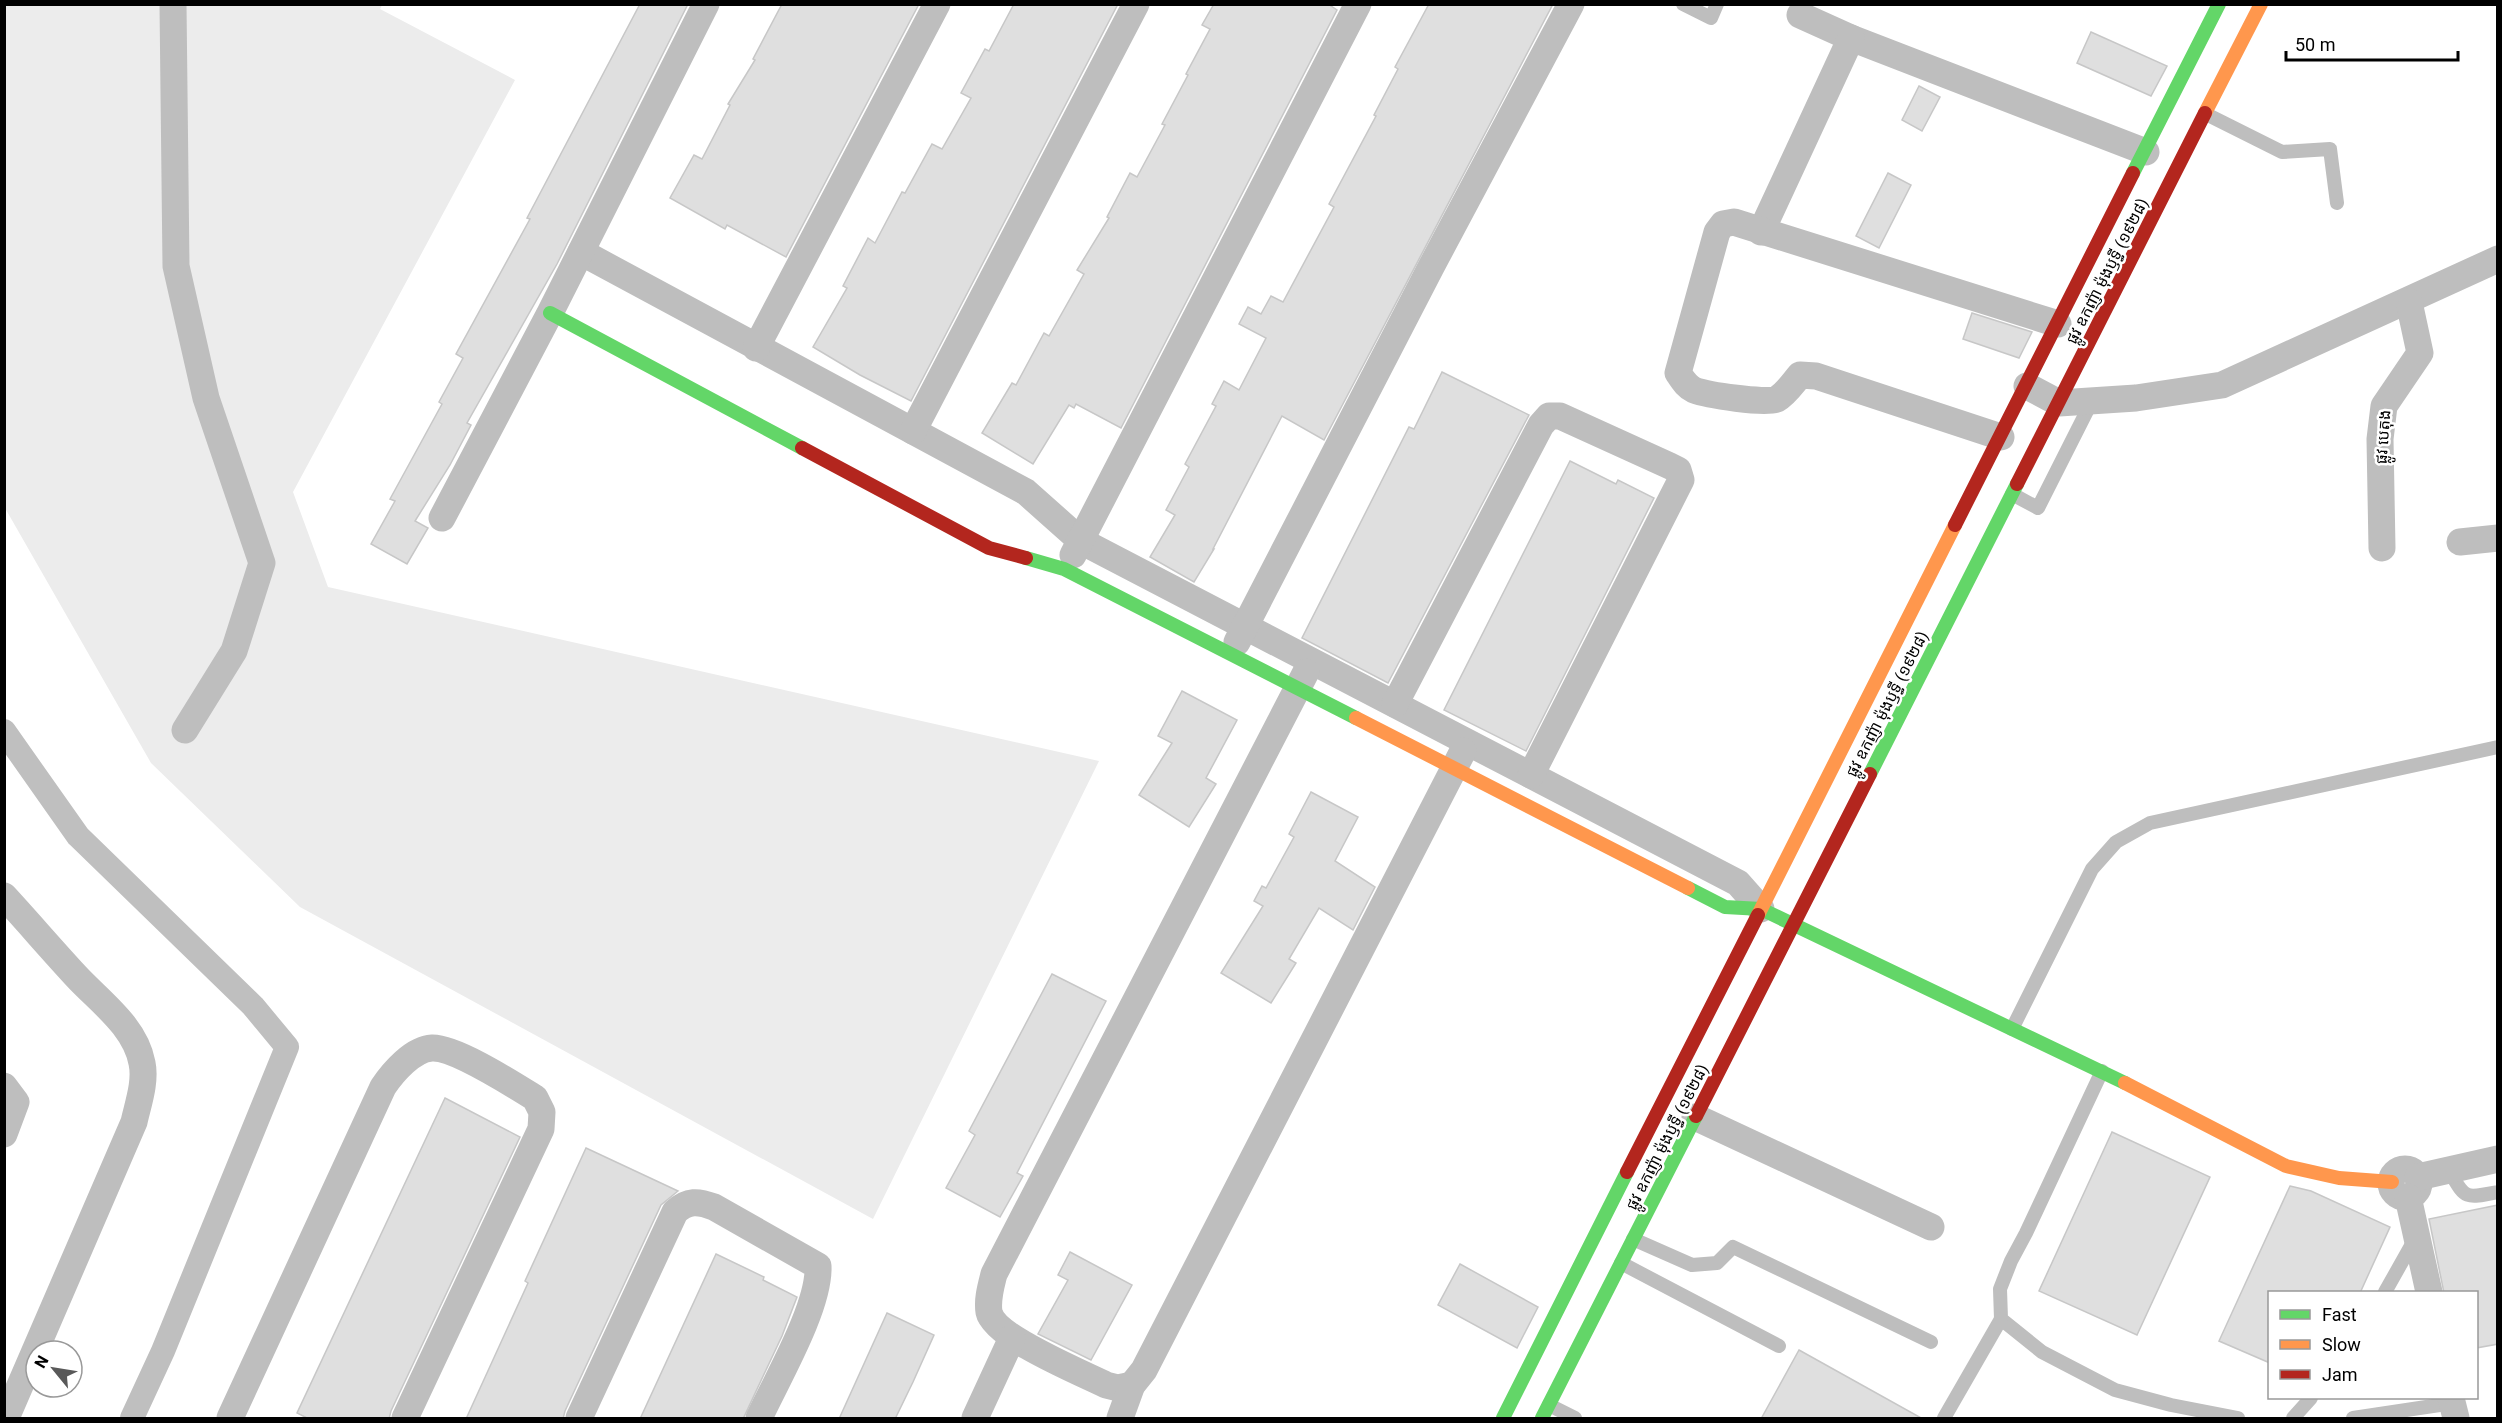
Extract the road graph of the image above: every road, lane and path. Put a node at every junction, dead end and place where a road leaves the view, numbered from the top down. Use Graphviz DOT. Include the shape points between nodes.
graph roads {
  1 [pos="172,4"];
  2 [pos="706,4"];
  3 [pos="936,4"];
  4 [pos="1136,4"];
  5 [pos="1358,4"];
  6 [pos="1571,4"];
  7 [pos="1683,4"];
  8 [pos="1718,4"];
  9 [pos="2219,4"];
  10 [pos="2261,4"];
  11 [pos="1800,15"];
  12 [pos="1851,38"];
  13 [pos="2206,114"];
  14 [pos="2146,152"];
  15 [pos="2337,203"];
  16 [pos="1761,232"];
  17 [pos="581,252"];
  18 [pos="2498,260"];
  19 [pos="2409,302"];
  20 [pos="550,313"];
  21 [pos="2058,324"];
  22 [pos="756,348"];
  23 [pos="2027,386"];
  24 [pos="2092,401"];
  25 [pos="2059,403"];
  26 [pos="2045,426"];
  27 [pos="913,431"];
  28 [pos="2001,436"];
  29 [pos="2012,494"];
  30 [pos="442,518"];
  31 [pos="2498,538"];
  32 [pos="1081,541"];
  33 [pos="2460,542"];
  34 [pos="2382,548"];
  35 [pos="1064,569"];
  36 [pos="1245,627"];
  37 [pos="1230,654"];
  38 [pos="1312,662"];
  39 [pos="1297,688"];
  40 [pos="1395,704"];
  41 [pos="185,730"];
  42 [pos="1468,742"];
  43 [pos="2498,747"];
  44 [pos="1454,768"];
  45 [pos="1531,775"];
  46 [pos="4,896"];
  47 [pos="1761,909"];
  48 [pos="1793,925"];
  49 [pos="2012,1029"];
  50 [pos="2102,1071"];
  51 [pos="4,1086"];
  52 [pos="1695,1117"];
  53 [pos="4,1134"];
  54 [pos="2498,1159"];
  55 [pos="2448,1169"];
  56 [pos="2406,1185"];
  57 [pos="2498,1192"];
  58 [pos="1931,1227"];
  59 [pos="2416,1235"];
  60 [pos="1634,1239"];
  61 [pos="1621,1263"];
  62 [pos="2386,1291"];
  63 [pos="2429,1291"];
  64 [pos="2001,1319"];
  65 [pos="1012,1338"];
  66 [pos="1931,1342"];
  67 [pos="1779,1346"];
  68 [pos="1132,1385"];
  69 [pos="2310,1399"];
  70 [pos="1549,1405"];
  71 [pos="2454,1406"];
  72 [pos="240,1415"];
  73 [pos="6,1419"];
  74 [pos="405,1419"];
  75 [pos="579,1419"];
  76 [pos="759,1419"];
  77 [pos="975,1419"];
  78 [pos="1120,1419"];
  79 [pos="1503,1419"];
  80 [pos="1542,1419"];
  81 [pos="1575,1419"];
  82 [pos="1944,1419"];
  83 [pos="2238,1419"];
  84 [pos="2293,1419"];
  85 [pos="2353,1419"];
  1 -- 41 [label="street" via="176,266 206,398 262,563 234,651"];
  2 -- 17 [label="street"];
  3 -- 22 [label="street"];
  4 -- 27 [label="street"];
  5 -- 32 [label="street"];
  6 -- 36 [label="street"];
  7 -- 8 [label="lane" via="1711,18"];
  9 -- 14 [label="main road, ផ្លូវ ឧកញ៉ា ម៉ុងឫទ្ធី (១៩២៨)"];
  10 -- 13 [label="main road, ផ្លូវ ឧកញ៉ា ម៉ុងឫទ្ធី (១៩២៨)"];
  11 -- 12 [label="street"];
  12 -- 14 [label="street"];
  12 -- 16 [label="street"];
  13 -- 15 [label="lane" via="2282,152 2330,149"];
  13 -- 25 [label="main road, ផ្លូវ ឧកញ៉ា ម៉ុងឫទ្ធី (១៩២៨)"];
  14 -- 21 [label="main road, ផ្លូវ ឧកញ៉ា ម៉ុងឫទ្ធី (១៩២៨)"];
  16 -- 21 [label="street"];
  16 -- 28 [label="street" via="1734,222 1724,224 1717,232 1678,373 1685,384 1732,398 1774,400 1800,375 1816,376"];
  17 -- 20 [label="street"];
  17 -- 22 [label="street"];
  18 -- 19 [label="street"];
  19 -- 24 [label="street" via="2222,385"];
  19 -- 34 [label="street, ផ្លូវ បេតុង" via="2420,352 2384,406 2380,439"];
  20 -- 30 [label="street"];
  20 -- 35 [label="main road" via="989,548"];
  21 -- 23 [label="main road, ផ្លូវ ឧកញ៉ា ម៉ុងឫទ្ធី (១៩២៨)"];
  22 -- 27 [label="street"];
  23 -- 25 [label="street"];
  23 -- 26 [label="main road, ផ្លូវ ឧកញ៉ា ម៉ុងឫទ្ធី (១៩២៨)"];
  24 -- 25 [label="street"];
  24 -- 26 [label="lane"];
  25 -- 26 [label="main road, ផ្លូវ ឧកញ៉ា ម៉ុងឫទ្ធី (១៩២៨)"];
  26 -- 28 [label="main road, ផ្លូវ ឧកញ៉ា ម៉ុងឫទ្ធី (១៩២៨)"];
  26 -- 29 [label="main road, ផ្លូវ ឧកញ៉ា ម៉ុងឫទ្ធី (១៩២៨)"];
  26 -- 29 [label="lane" via="2038,508"];
  27 -- 32 [label="street" via="1026,492"];
  28 -- 47 [label="main road, ផ្លូវ ឧកញ៉ា ម៉ុងឫទ្ធី (១៩២៨)"];
  29 -- 48 [label="main road, ផ្លូវ ឧកញ៉ា ម៉ុងឫទ្ធី (១៩២៨)"];
  31 -- 33 [label="street"];
  32 -- 35 [label="street"];
  32 -- 36 [label="street"];
  35 -- 37 [label="main road"];
  36 -- 37 [label="street"];
  36 -- 38 [label="street"];
  37 -- 39 [label="main road"];
  38 -- 39 [label="street"];
  38 -- 40 [label="street"];
  39 -- 44 [label="main road"];
  39 -- 65 [label="street" via="994,1274 989,1312 995,1325"];
  40 -- 42 [label="street"];
  40 -- 45 [label="street" via="1549,416 1560,416 1670,466 1678,471 1681,480"];
  42 -- 44 [label="street"];
  42 -- 45 [label="street"];
  43 -- 49 [label="lane" via="2150,823 2116,842 2092,868"];
  44 -- 47 [label="main road" via="1725,907"];
  44 -- 68 [label="street" via="1144,1370"];
  45 -- 47 [label="street" via="1738,883"];
  46 -- 73 [label="street" via="123,1024 136,1043 142,1064 134,1122"];
  47 -- 48 [label="main road"];
  47 -- 79 [label="main road, ផ្លូវ ឧកញ៉ា ម៉ុងឫទ្ធី (១៩២៨)"];
  48 -- 49 [label="main road"];
  48 -- 52 [label="main road, ផ្លូវ ឧកញ៉ា ម៉ុងឫទ្ធី (១៩២៨)"];
  49 -- 50 [label="main road"];
  50 -- 56 [label="main road" via="2286,1166 2339,1178"];
  50 -- 64 [label="lane" via="2011,1261 2000,1289"];
  51 -- 53 [label="street" via="16,1102"];
  52 -- 58 [label="street"];
  52 -- 60 [label="main road, ផ្លូវ ឧកញ៉ា ម៉ុងឫទ្ធី (១៩២៨)"];
  54 -- 55 [label="street"];
  55 -- 56 [label="street"];
  55 -- 57 [label="lane" via="2466,1195"];
  56 -- 59 [label="street"];
  59 -- 62 [label="lane"];
  59 -- 63 [label="street"];
  60 -- 61 [label="main road, ផ្លូវ ឧកញ៉ា ម៉ុងឫទ្ធី (១៩២៨)"];
  60 -- 66 [label="lane" via="1692,1265 1717,1263 1733,1248"];
  61 -- 67 [label="lane"];
  61 -- 70 [label="main road, ផ្លូវ ឧកញ៉ា ម៉ុងឫទ្ធី (១៩២៨)"];
  64 -- 82 [label="lane"];
  64 -- 83 [label="lane" via="2042,1352 2115,1390"];
  65 -- 68 [label="street" via="1106,1385"];
  65 -- 77 [label="street"];
  68 -- 78 [label="street"];
  69 -- 84 [label="lane"];
  70 -- 80 [label="main road, ផ្លូវ ឧកញ៉ា ម៉ុងឫទ្ធី (១៩២៨)"];
  70 -- 81 [label="lane"];
  71 -- 85 [label="lane"];
  72 -- 74 [label="street" via="382,1087 415,1055 430,1048 447,1049 535,1098 542,1112 541,1129"];
  75 -- 76 [label="street" via="675,1212 684,1204 699,1202 818,1266 819,1282 813,1303"];
}
